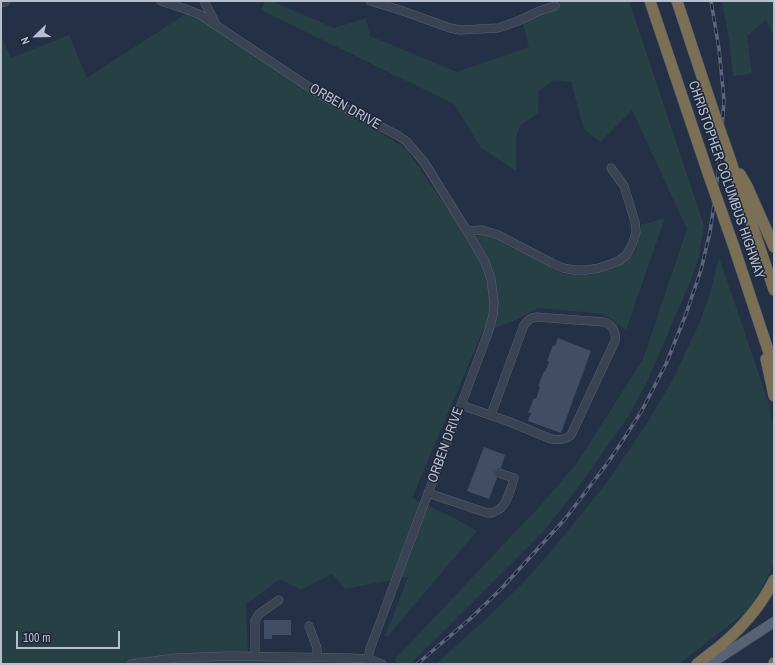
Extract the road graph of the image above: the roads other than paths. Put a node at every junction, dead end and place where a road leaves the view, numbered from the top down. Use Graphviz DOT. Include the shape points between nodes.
graph roads {
  1 [pos="6,1"];
  2 [pos="161,1"];
  3 [pos="204,1"];
  4 [pos="373,1"];
  5 [pos="650,1"];
  6 [pos="676,1"];
  7 [pos="1,3"];
  8 [pos="555,6"];
  9 [pos="217,26"];
  10 [pos="728,153"];
  11 [pos="611,168"];
  12 [pos="467,231"];
  13 [pos="774,247"];
  14 [pos="774,290"];
  15 [pos="757,317"];
  16 [pos="774,368"];
  17 [pos="774,396"];
  18 [pos="461,405"];
  19 [pos="491,416"];
  20 [pos="499,473"];
  21 [pos="428,493"];
  22 [pos="774,580"];
  23 [pos="280,600"];
  24 [pos="774,622"];
  25 [pos="309,626"];
  26 [pos="255,656"];
  27 [pos="317,657"];
  28 [pos="368,659"];
  29 [pos="303,660"];
  30 [pos="131,664"];
  31 [pos="382,664"];
  32 [pos="698,664"];
  33 [pos="710,664"];
  1 -- 7 [label="street"];
  2 -- 9 [label="street" via="188,10"];
  3 -- 9 [label="street, ORBEN DRIVE"];
  4 -- 8 [label="street" via="460,30 503,27"];
  5 -- 15 [label="highway, CHRISTOPHER COLUMBUS HIGHWAY, bridge"];
  6 -- 10 [label="highway, CHRISTOPHER COLUMBUS HIGHWAY, bridge"];
  9 -- 12 [label="street, ORBEN DRIVE" via="324,97 406,141 424,162"];
  10 -- 13 [label="highway" via="747,186"];
  10 -- 14 [label="highway, CHRISTOPHER COLUMBUS HIGHWAY"];
  11 -- 12 [label="street" via="624,186 636,222 636,232 630,249 614,263 587,270 563,268 498,235 482,230"];
  12 -- 18 [label="street, ORBEN DRIVE" via="489,271 494,303 489,330"];
  15 -- 16 [label="highway, CHRISTOPHER COLUMBUS HIGHWAY"];
  15 -- 17 [label="highway"];
  18 -- 19 [label="street"];
  18 -- 21 [label="street, ORBEN DRIVE"];
  19 -- 19 [label="street" via="551,439 568,438 615,341 614,329 604,322 531,318 524,325"];
  20 -- 21 [label="street" via="514,478 507,500 494,513 487,513"];
  21 -- 28 [label="street, ORBEN DRIVE"];
  22 -- 32 [label="highway" via="750,618"];
  23 -- 26 [label="street" via="259,614 256,622"];
  24 -- 33 [label="main road"];
  25 -- 27 [label="street" via="318,648"];
  26 -- 29 [label="street"];
  26 -- 30 [label="street" via="176,658"];
  27 -- 28 [label="street"];
  27 -- 29 [label="street"];
  28 -- 31 [label="street"];
}
